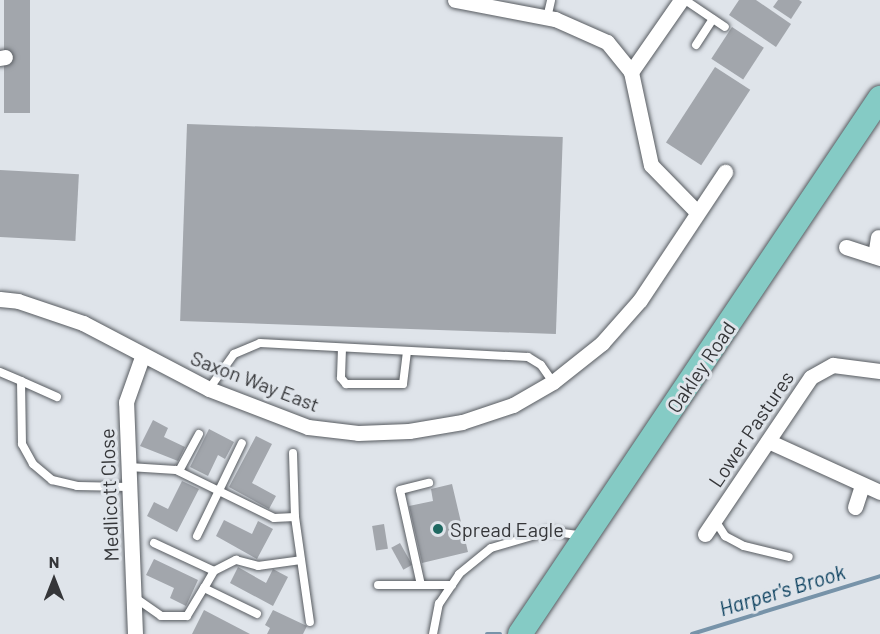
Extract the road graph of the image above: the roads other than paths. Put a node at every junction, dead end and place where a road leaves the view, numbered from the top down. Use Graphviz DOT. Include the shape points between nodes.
graph roads {
  1 [pos="455,0"];
  2 [pos="550,0"];
  3 [pos="681,0"];
  4 [pos="686,0"];
  5 [pos="494,4"];
  6 [pos="551,19"];
  7 [pos="712,19"];
  8 [pos="725,27"];
  9 [pos="696,45"];
  10 [pos="631,72"];
  11 [pos="880,99"];
  12 [pos="724,172"];
  13 [pos="697,212"];
  14 [pos="878,237"];
  15 [pos="846,247"];
  16 [pos="877,257"];
  17 [pos="0,299"];
  18 [pos="342,348"];
  19 [pos="407,351"];
  20 [pos="142,357"];
  21 [pos="880,370"];
  22 [pos="0,372"];
  23 [pos="21,381"];
  24 [pos="552,382"];
  25 [pos="209,389"];
  26 [pos="57,397"];
  27 [pos="199,434"];
  28 [pos="768,441"];
  29 [pos="242,443"];
  30 [pos="292,453"];
  31 [pos="129,467"];
  32 [pos="179,471"];
  33 [pos="429,483"];
  34 [pos="862,486"];
  35 [pos="129,487"];
  36 [pos="220,492"];
  37 [pos="880,492"];
  38 [pos="855,507"];
  39 [pos="295,517"];
  40 [pos="716,522"];
  41 [pos="705,534"];
  42 [pos="197,536"];
  43 [pos="587,536"];
  44 [pos="154,543"];
  45 [pos="789,557"];
  46 [pos="301,560"];
  47 [pos="214,571"];
  48 [pos="378,585"];
  49 [pos="421,585"];
  50 [pos="452,585"];
  51 [pos="204,588"];
  52 [pos="133,594"];
  53 [pos="257,614"];
  54 [pos="310,622"];
  55 [pos="135,634"];
  56 [pos="433,634"];
  57 [pos="520,634"];
  1 -- 5 [label="street"];
  2 -- 6 [label="lane"];
  3 -- 10 [label="street"];
  4 -- 7 [label="lane"];
  5 -- 6 [label="street"];
  6 -- 10 [label="street" via="607,42"];
  7 -- 8 [label="lane"];
  7 -- 9 [label="lane"];
  10 -- 13 [label="street" via="651,165"];
  11 -- 43 [label="main road, Oakley Road"];
  12 -- 13 [label="street, Saxon Way East"];
  13 -- 24 [label="street, Saxon Way East" via="640,300 602,343"];
  14 -- 16 [label="street"];
  15 -- 16 [label="street"];
  17 -- 20 [label="street, Saxon Way East" via="18,301 83,323"];
  18 -- 19 [label="lane"];
  18 -- 19 [label="lane" via="341,378 346,384 403,384"];
  18 -- 25 [label="lane" via="260,344 234,354"];
  19 -- 24 [label="lane" via="528,357 540,365"];
  20 -- 25 [label="street, Saxon Way East"];
  20 -- 31 [label="street, Medlicott Close" via="126,402"];
  21 -- 28 [label="street, Lower Pastures" via="843,364 818,372"];
  22 -- 23 [label="lane"];
  23 -- 26 [label="lane"];
  23 -- 35 [label="lane" via="22,444 33,464 52,480 77,486"];
  24 -- 25 [label="street, Saxon Way East" via="513,405 462,422 409,431 358,433 308,427"];
  27 -- 32 [label="lane"];
  28 -- 34 [label="street"];
  28 -- 40 [label="street, Lower Pastures"];
  29 -- 36 [label="lane"];
  30 -- 39 [label="lane"];
  31 -- 32 [label="lane" via="159,466"];
  31 -- 35 [label="street, Medlicott Close"];
  32 -- 36 [label="lane"];
  33 -- 49 [label="lane" via="400,490"];
  34 -- 37 [label="street"];
  34 -- 38 [label="street"];
  35 -- 52 [label="street, Medlicott Close"];
  36 -- 39 [label="lane" via="273,518"];
  36 -- 42 [label="lane"];
  39 -- 46 [label="lane"];
  40 -- 41 [label="street, Lower Pastures"];
  40 -- 45 [label="lane" via="725,537"];
  43 -- 50 [label="lane" via="549,531 492,549 459,574"];
  43 -- 57 [label="main road, Oakley Road"];
  44 -- 47 [label="lane"];
  46 -- 47 [label="lane" via="258,566 236,560"];
  46 -- 54 [label="lane"];
  47 -- 51 [label="lane"];
  48 -- 49 [label="lane"];
  49 -- 50 [label="lane"];
  50 -- 56 [label="lane" via="439,604"];
  51 -- 52 [label="lane" via="187,616 161,616 140,605"];
  51 -- 53 [label="lane"];
  52 -- 55 [label="street, Medlicott Close"];
}
